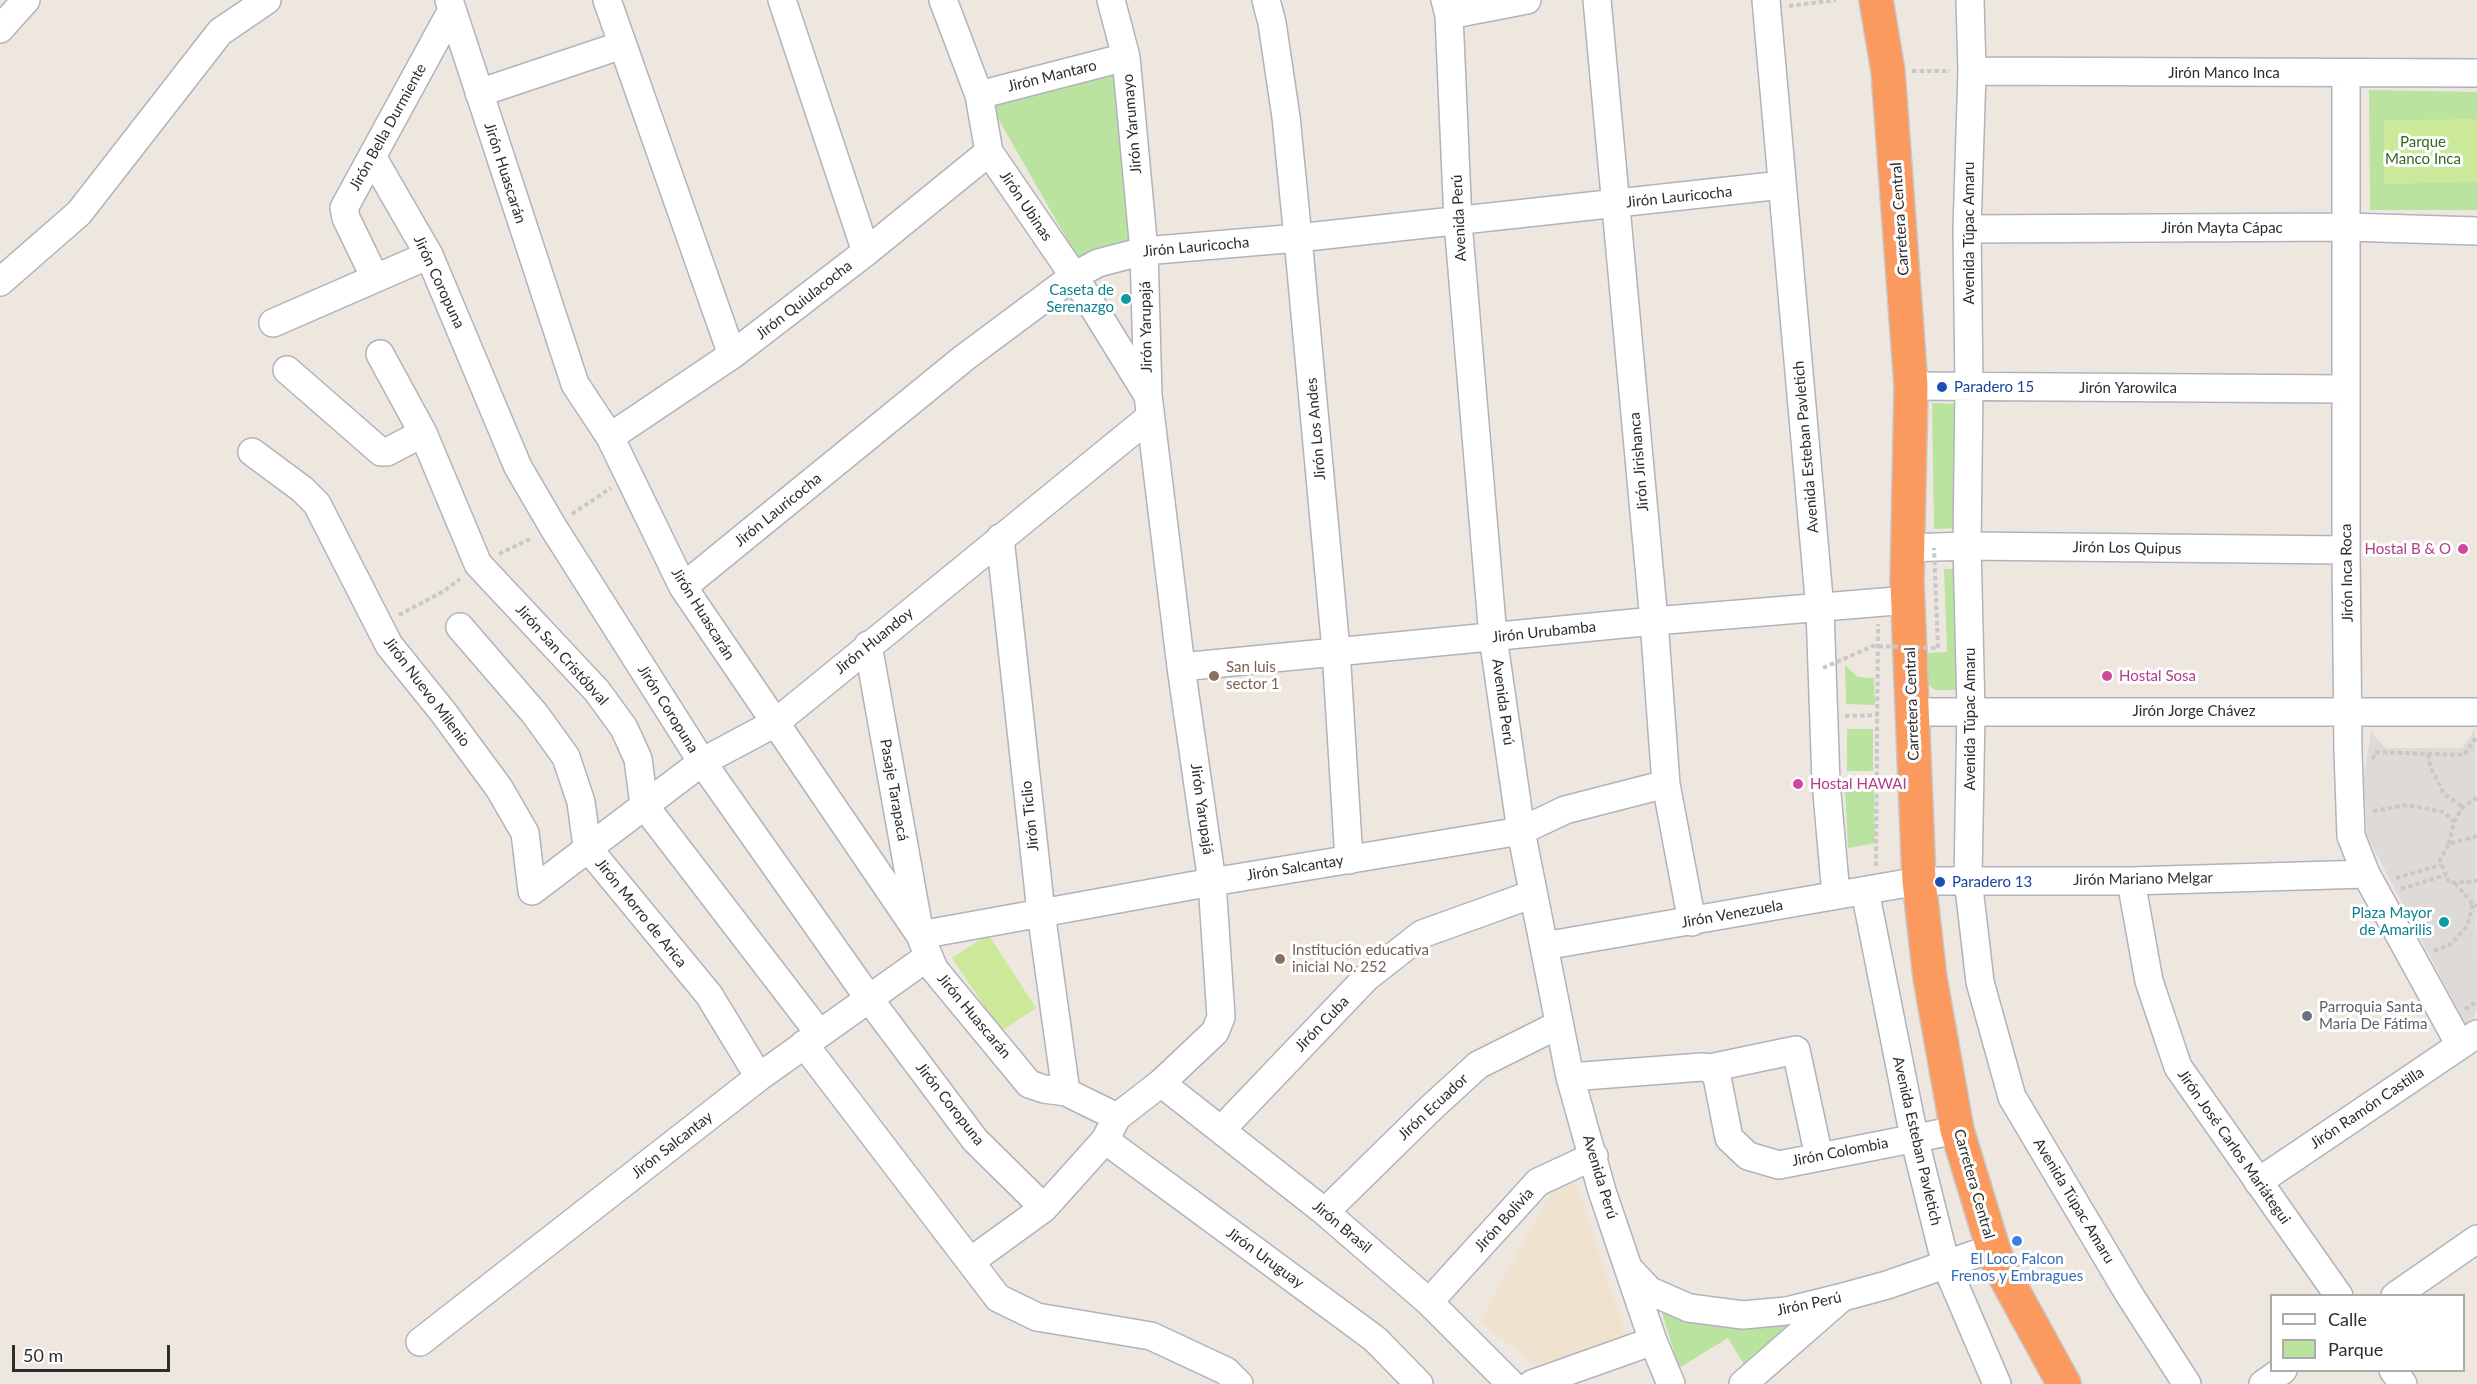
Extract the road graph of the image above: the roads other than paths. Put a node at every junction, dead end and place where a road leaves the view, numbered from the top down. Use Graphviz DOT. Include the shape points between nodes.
graph roads {
  1 [pos="26,0"];
  2 [pos="267,0"];
  3 [pos="607,0"];
  4 [pos="782,0"];
  5 [pos="942,0"];
  6 [pos="1111,0"];
  7 [pos="1266,0"];
  8 [pos="1527,0"];
  9 [pos="1597,0"];
  10 [pos="1876,0"];
  11 [pos="1970,0"];
  12 [pos="451,5"];
  13 [pos="1766,5"];
  14 [pos="1447,7"];
  15 [pos="0,29"];
  16 [pos="622,45"];
  17 [pos="1126,57"];
  18 [pos="1972,71"];
  19 [pos="2346,74"];
  20 [pos="2477,74"];
  21 [pos="479,93"];
  22 [pos="979,95"];
  23 [pos="989,152"];
  24 [pos="373,158"];
  25 [pos="1782,185"];
  26 [pos="1615,204"];
  27 [pos="1458,222"];
  28 [pos="2346,227"];
  29 [pos="1967,229"];
  30 [pos="2477,231"];
  31 [pos="1298,238"];
  32 [pos="1144,251"];
  33 [pos="866,252"];
  34 [pos="429,255"];
  35 [pos="1074,276"];
  36 [pos="375,278"];
  37 [pos="0,282"];
  38 [pos="273,323"];
  39 [pos="380,354"];
  40 [pos="732,355"];
  41 [pos="287,370"];
  42 [pos="1911,386"];
  43 [pos="1969,387"];
  44 [pos="2346,389"];
  45 [pos="1149,406"];
  46 [pos="423,433"];
  47 [pos="610,437"];
  48 [pos="252,452"];
  49 [pos="1000,538"];
  50 [pos="1967,546"];
  51 [pos="1921,548"];
  52 [pos="2346,550"];
  53 [pos="683,587"];
  54 [pos="1893,601"];
  55 [pos="1820,609"];
  56 [pos="1654,621"];
  57 [pos="460,627"];
  58 [pos="1493,637"];
  59 [pos="868,645"];
  60 [pos="1336,650"];
  61 [pos="1181,667"];
  62 [pos="2349,710"];
  63 [pos="1971,711"];
  64 [pos="1911,712"];
  65 [pos="2477,712"];
  66 [pos="775,723"];
  67 [pos="702,762"];
  68 [pos="1666,784"];
  69 [pos="644,805"];
  70 [pos="1521,831"];
  71 [pos="587,848"];
  72 [pos="1348,860"];
  73 [pos="2379,872"];
  74 [pos="1968,879"];
  75 [pos="1919,881"];
  76 [pos="2131,881"];
  77 [pos="1212,882"];
  78 [pos="1871,890"];
  79 [pos="532,891"];
  80 [pos="1533,894"];
  81 [pos="1836,895"];
  82 [pos="1041,912"];
  83 [pos="1692,922"];
  84 [pos="924,946"];
  85 [pos="1544,946"];
  86 [pos="870,1000"];
  87 [pos="1558,1025"];
  88 [pos="812,1039"];
  89 [pos="2469,1039"];
  90 [pos="1710,1068"];
  91 [pos="759,1077"];
  92 [pos="1570,1077"];
  93 [pos="1161,1083"];
  94 [pos="1066,1092"];
  95 [pos="1111,1128"];
  96 [pos="1222,1129"];
  97 [pos="1957,1130"];
  98 [pos="1914,1137"];
  99 [pos="1594,1156"];
  100 [pos="1819,1157"];
  101 [pos="2258,1182"];
  102 [pos="1044,1208"];
  103 [pos="1325,1212"];
  104 [pos="2477,1239"];
  105 [pos="1993,1248"];
  106 [pos="971,1261"];
  107 [pos="1946,1265"];
  108 [pos="1630,1270"];
  109 [pos="2338,1294"];
  110 [pos="2398,1294"];
  111 [pos="1843,1297"];
  112 [pos="1429,1302"];
  113 [pos="1653,1341"];
  114 [pos="420,1342"];
  115 [pos="2281,1372"];
  116 [pos="2394,1372"];
  117 [pos="1989,1381"];
  118 [pos="1239,1384"];
  119 [pos="1419,1384"];
  120 [pos="1511,1384"];
  121 [pos="1532,1384"];
  122 [pos="1671,1384"];
  123 [pos="1743,1384"];
  124 [pos="2064,1384"];
  125 [pos="2187,1384"];
  126 [pos="2263,1384"];
  127 [pos="2403,1384"];
  1 -- 15 [label="street"];
  2 -- 37 [label="street" via="220,32 79,213"];
  3 -- 16 [label="street"];
  4 -- 33 [label="street"];
  5 -- 22 [label="street, Jirón Ubinas"];
  6 -- 17 [label="street, Jirón Yarumayo"];
  7 -- 31 [label="street, Jirón Los Andes" via="1286,117"];
  8 -- 14 [label="street"];
  9 -- 26 [label="street, Jirón Jirishanca"];
  10 -- 42 [label="highway, Carretera Central" via="1888,71"];
  11 -- 18 [label="street, Avenida Túpac Amaru"];
  12 -- 21 [label="street, Jirón Huascarán"];
  12 -- 24 [label="street, Jirón Bella Durmiente"];
  13 -- 25 [label="street, Avenida Esteban Pavletich"];
  14 -- 27 [label="street, Avenida Perú"];
  16 -- 21 [label="street"];
  16 -- 40 [label="street"];
  17 -- 22 [label="street, Jirón Mantaro"];
  17 -- 32 [label="street, Jirón Yarumayo"];
  18 -- 19 [label="street, Jirón Manco Inca"];
  18 -- 29 [label="street, Avenida Túpac Amaru"];
  19 -- 20 [label="street, Jirón Manco Inca"];
  19 -- 28 [label="street, Jirón Inca Roca"];
  21 -- 47 [label="street, Jirón Huascarán" via="575,384"];
  22 -- 23 [label="street, Jirón Ubinas"];
  23 -- 33 [label="street, Jirón Quiulacocha"];
  23 -- 35 [label="street, Jirón Ubinas"];
  24 -- 34 [label="street, Jirón Coropuna"];
  24 -- 36 [label="street, Jirón Bella Durmiente" via="344,208"];
  25 -- 26 [label="street, Jirón Lauricocha"];
  25 -- 55 [label="street, Avenida Esteban Pavletich"];
  26 -- 27 [label="street, Jirón Lauricocha"];
  26 -- 56 [label="street, Jirón Jirishanca"];
  27 -- 31 [label="street, Jirón Lauricocha"];
  27 -- 58 [label="street, Avenida Perú"];
  28 -- 29 [label="street, Jirón Mayta Cápac"];
  28 -- 30 [label="street, Jirón Mayta Cápac"];
  28 -- 44 [label="street, Jirón Inca Roca"];
  29 -- 43 [label="street, Avenida Túpac Amaru"];
  31 -- 32 [label="street, Jirón Lauricocha"];
  31 -- 60 [label="street, Jirón Los Andes"];
  32 -- 35 [label="street, Jirón Lauricocha" via="1098,263"];
  32 -- 45 [label="street, Jirón Yarupajá"];
  33 -- 40 [label="street, Jirón Quiulacocha"];
  34 -- 36 [label="street"];
  34 -- 67 [label="street, Jirón Coropuna" via="518,467"];
  35 -- 45 [label="street, Jirón Ubinas"];
  35 -- 53 [label="street, Jirón Lauricocha" via="964,358"];
  36 -- 38 [label="street"];
  39 -- 46 [label="street, Jirón San Cristóbval"];
  40 -- 47 [label="street, Jirón Quiulacocha"];
  41 -- 46 [label="street" via="381,452"];
  42 -- 43 [label="street, Jirón Yarowilca"];
  42 -- 51 [label="highway, Carretera Central"];
  43 -- 44 [label="street, Jirón Yarowilca"];
  43 -- 50 [label="street, Avenida Túpac Amaru"];
  44 -- 52 [label="street, Jirón Inca Roca"];
  45 -- 49 [label="street, Jirón Huandoy"];
  45 -- 61 [label="street, Jirón Yarupajá"];
  46 -- 69 [label="street, Jirón San Cristóbval" via="478,564 597,691 624,729 638,759"];
  47 -- 53 [label="street, Jirón Huascarán"];
  48 -- 79 [label="street, Jirón Nuevo Milenio" via="317,504 389,645 499,788 525,833"];
  49 -- 59 [label="street, Jirón Huandoy"];
  49 -- 82 [label="street, Jirón Ticlio"];
  50 -- 51 [label="street, Jirón Los Quipus"];
  50 -- 52 [label="street, Jirón Los Quipus"];
  50 -- 63 [label="street, Avenida Túpac Amaru"];
  51 -- 54 [label="highway, Carretera Central"];
  52 -- 62 [label="street, Jirón Inca Roca"];
  53 -- 66 [label="street, Jirón Huascarán"];
  54 -- 55 [label="street, Jirón Urubamba"];
  54 -- 64 [label="highway, Carretera Central"];
  55 -- 56 [label="street, Jirón Urubamba"];
  55 -- 81 [label="street, Avenida Esteban Pavletich" via="1826,782"];
  56 -- 58 [label="street, Jirón Urubamba"];
  56 -- 68 [label="street, Jirón Jirishanca"];
  57 -- 71 [label="street, Jirón Morro de Arica" via="567,757 581,802"];
  58 -- 60 [label="street, Jirón Urubamba"];
  58 -- 70 [label="street, Avenida Perú"];
  59 -- 66 [label="street, Jirón Huandoy"];
  59 -- 84 [label="street, Pasaje Tarapacá"];
  60 -- 61 [label="street, Jirón Urubamba"];
  60 -- 72 [label="street, Jirón Los Andes"];
  61 -- 77 [label="street, Jirón Yarupajá"];
  62 -- 63 [label="street, Jirón Jorge Chávez"];
  62 -- 65 [label="street, Jirón Jorge Chávez"];
  62 -- 73 [label="street, Jirón Inca Roca" via="2351,836"];
  63 -- 64 [label="street, Jirón Jorge Chávez"];
  63 -- 74 [label="street, Avenida Túpac Amaru"];
  64 -- 75 [label="highway, Carretera Central"];
  66 -- 67 [label="street, Jirón Huandoy"];
  66 -- 84 [label="street, Jirón Huascarán"];
  67 -- 69 [label="street, Jirón Huandoy"];
  67 -- 86 [label="street, Jirón Coropuna"];
  68 -- 70 [label="street, Jirón Salcantay" via="1565,810"];
  68 -- 83 [label="street, Jirón Jirishanca"];
  69 -- 71 [label="street, Jirón Huandoy"];
  69 -- 88 [label="street"];
  70 -- 72 [label="street, Jirón Salcantay"];
  70 -- 80 [label="street, Avenida Perú"];
  71 -- 79 [label="street, Jirón Huandoy"];
  71 -- 91 [label="street, Jirón Morro de Arica" via="708,995"];
  72 -- 77 [label="street, Jirón Salcantay"];
  73 -- 76 [label="street, Jirón Mariano Melgar"];
  73 -- 89 [label="street, Jirón Inca Roca"];
  74 -- 75 [label="street, Jirón Mariano Melgar"];
  74 -- 76 [label="street, Jirón Mariano Melgar"];
  74 -- 125 [label="street, Avenida Túpac Amaru" via="1980,982 2012,1097"];
  75 -- 78 [label="street, Jirón Venezuela"];
  75 -- 97 [label="highway, Carretera Central" via="1930,978"];
  76 -- 101 [label="street, Jirón José Carlos Mariátegui" via="2149,981 2178,1067"];
  77 -- 82 [label="street, Jirón Salcantay"];
  77 -- 93 [label="street, Jirón Yarupajá" via="1221,1017 1215,1032"];
  78 -- 81 [label="street, Jirón Venezuela"];
  78 -- 98 [label="street, Avenida Esteban Pavletich"];
  80 -- 85 [label="street, Avenida Perú"];
  80 -- 96 [label="street, Jirón Cuba" via="1422,934 1366,977"];
  81 -- 83 [label="street, Jirón Venezuela"];
  82 -- 84 [label="street, Jirón Salcantay"];
  82 -- 94 [label="street, Jirón Ticlio"];
  83 -- 85 [label="street, Jirón Venezuela"];
  84 -- 86 [label="street, Jirón Salcantay"];
  84 -- 94 [label="street, Jirón Huascarán" via="934,969 1029,1084"];
  85 -- 87 [label="street, Avenida Perú"];
  86 -- 88 [label="street, Jirón Salcantay"];
  86 -- 102 [label="street, Jirón Coropuna" via="975,1140"];
  87 -- 92 [label="street, Avenida Perú"];
  87 -- 103 [label="street, Jirón Ecuador" via="1478,1065"];
  88 -- 91 [label="street, Jirón Salcantay"];
  88 -- 106 [label="street"];
  89 -- 101 [label="street, Jirón Ramón Castilla"];
  90 -- 92 [label="street"];
  90 -- 100 [label="street, Jirón Colombia" via="1717,1077 1729,1138 1748,1156 1779,1165"];
  90 -- 100 [label="street" via="1796,1050"];
  91 -- 114 [label="street, Jirón Salcantay"];
  92 -- 99 [label="street, Avenida Perú"];
  93 -- 95 [label="street, Jirón Yarupajá"];
  93 -- 96 [label="street, Jirón Brasil"];
  94 -- 95 [label="street, Jirón Huascarán"];
  95 -- 102 [label="street, Jirón Yarupajá"];
  95 -- 119 [label="street, Jirón Uruguay" via="1375,1339"];
  96 -- 103 [label="street, Jirón Brasil"];
  97 -- 98 [label="street, Jirón Colombia"];
  97 -- 105 [label="highway, Carretera Central"];
  98 -- 100 [label="street, Jirón Colombia"];
  98 -- 107 [label="street, Avenida Esteban Pavletich"];
  99 -- 108 [label="street, Avenida Perú"];
  99 -- 112 [label="street, Jirón Bolivia" via="1538,1182"];
  101 -- 109 [label="street, Jirón José Carlos Mariátegui"];
  102 -- 106 [label="street, Jirón Yarupajá"];
  103 -- 112 [label="street, Jirón Brasil"];
  104 -- 110 [label="street"];
  105 -- 107 [label="street, Jirón Perú"];
  105 -- 124 [label="highway, Carretera Central"];
  106 -- 118 [label="street" via="998,1298 1037,1317 1151,1336 1226,1371"];
  107 -- 111 [label="street, Jirón Perú"];
  107 -- 117 [label="street, Avenida Esteban Pavletich"];
  108 -- 111 [label="street, Jirón Perú" via="1650,1291 1689,1308 1710,1312 1743,1316 1786,1311"];
  108 -- 113 [label="street, Avenida Perú"];
  111 -- 123 [label="street"];
  112 -- 120 [label="street, Jirón Brasil"];
  113 -- 121 [label="street"];
  113 -- 122 [label="street, Avenida Perú"];
  115 -- 126 [label="street"];
  116 -- 127 [label="street"];
}
